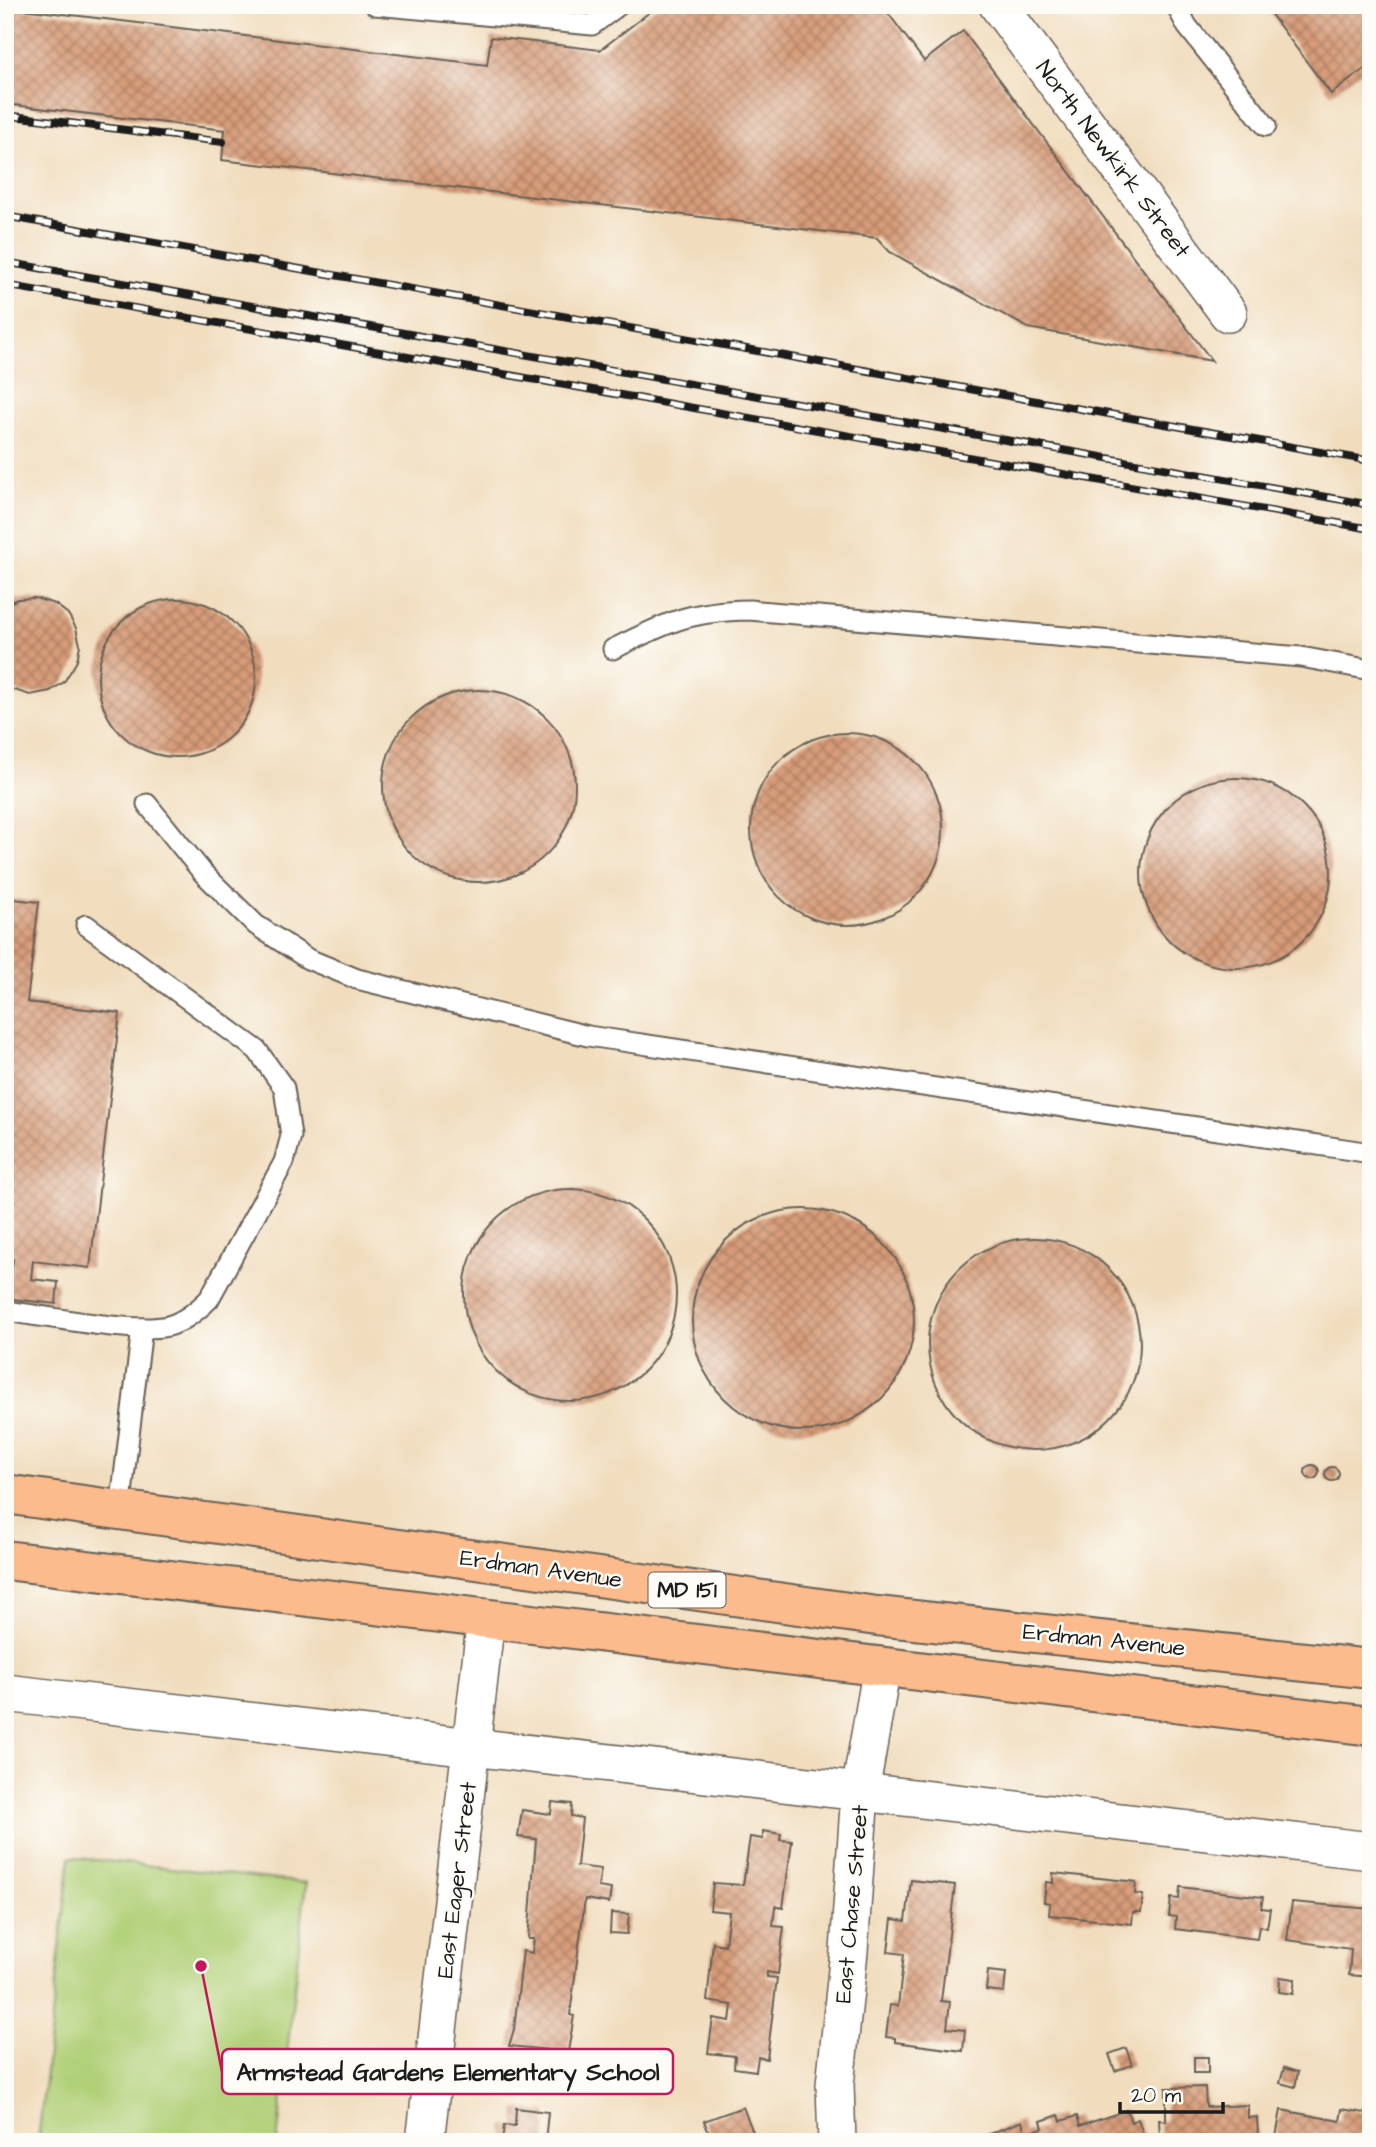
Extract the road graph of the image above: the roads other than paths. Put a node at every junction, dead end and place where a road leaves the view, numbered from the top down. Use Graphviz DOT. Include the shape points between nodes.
graph roads {
  1 [pos="375,5"];
  2 [pos="619,5"];
  3 [pos="998,5"];
  4 [pos="1175,5"];
  5 [pos="1266,126"];
  6 [pos="1228,313"];
  7 [pos="613,649"];
  8 [pos="1371,670"];
  9 [pos="147,804"];
  10 [pos="86,925"];
  11 [pos="1371,1153"];
  12 [pos="5,1311"];
  13 [pos="142,1328"];
  14 [pos="5,1494"];
  15 [pos="120,1510"];
  16 [pos="5,1560"];
  17 [pos="486,1618"];
  18 [pos="882,1667"];
  19 [pos="1371,1668"];
  20 [pos="5,1693"];
  21 [pos="1371,1726"];
  22 [pos="473,1748"];
  23 [pos="860,1792"];
  24 [pos="1371,1851"];
  25 [pos="425,2142"];
  26 [pos="837,2142"];
  1 -- 2 [label="lane" via="592,25"];
  3 -- 6 [label="street, North Newkirk Street"];
  4 -- 5 [label="lane"];
  7 -- 8 [label="lane" via="684,616 749,610 1301,657"];
  9 -- 11 [label="lane" via="203,873 256,925 308,959 356,979 601,1038"];
  10 -- 13 [label="lane" via="257,1050 284,1088 289,1109 291,1136 284,1162 209,1299 170,1325"];
  12 -- 13 [label="lane"];
  13 -- 15 [label="lane"];
  14 -- 15 [label="main road, Erdman Avenue / MD 151"];
  15 -- 19 [label="main road, Erdman Avenue / MD 151" via="877,1616"];
  16 -- 17 [label="main road, MD 151"];
  17 -- 18 [label="main road, MD 151"];
  17 -- 22 [label="street, East Eager Street"];
  18 -- 21 [label="main road, MD 151"];
  18 -- 23 [label="street, East Chase Street"];
  20 -- 22 [label="street"];
  22 -- 23 [label="street"];
  22 -- 25 [label="street, East Eager Street"];
  23 -- 24 [label="street"];
  23 -- 26 [label="street, East Chase Street" via="835,2085"];
}
